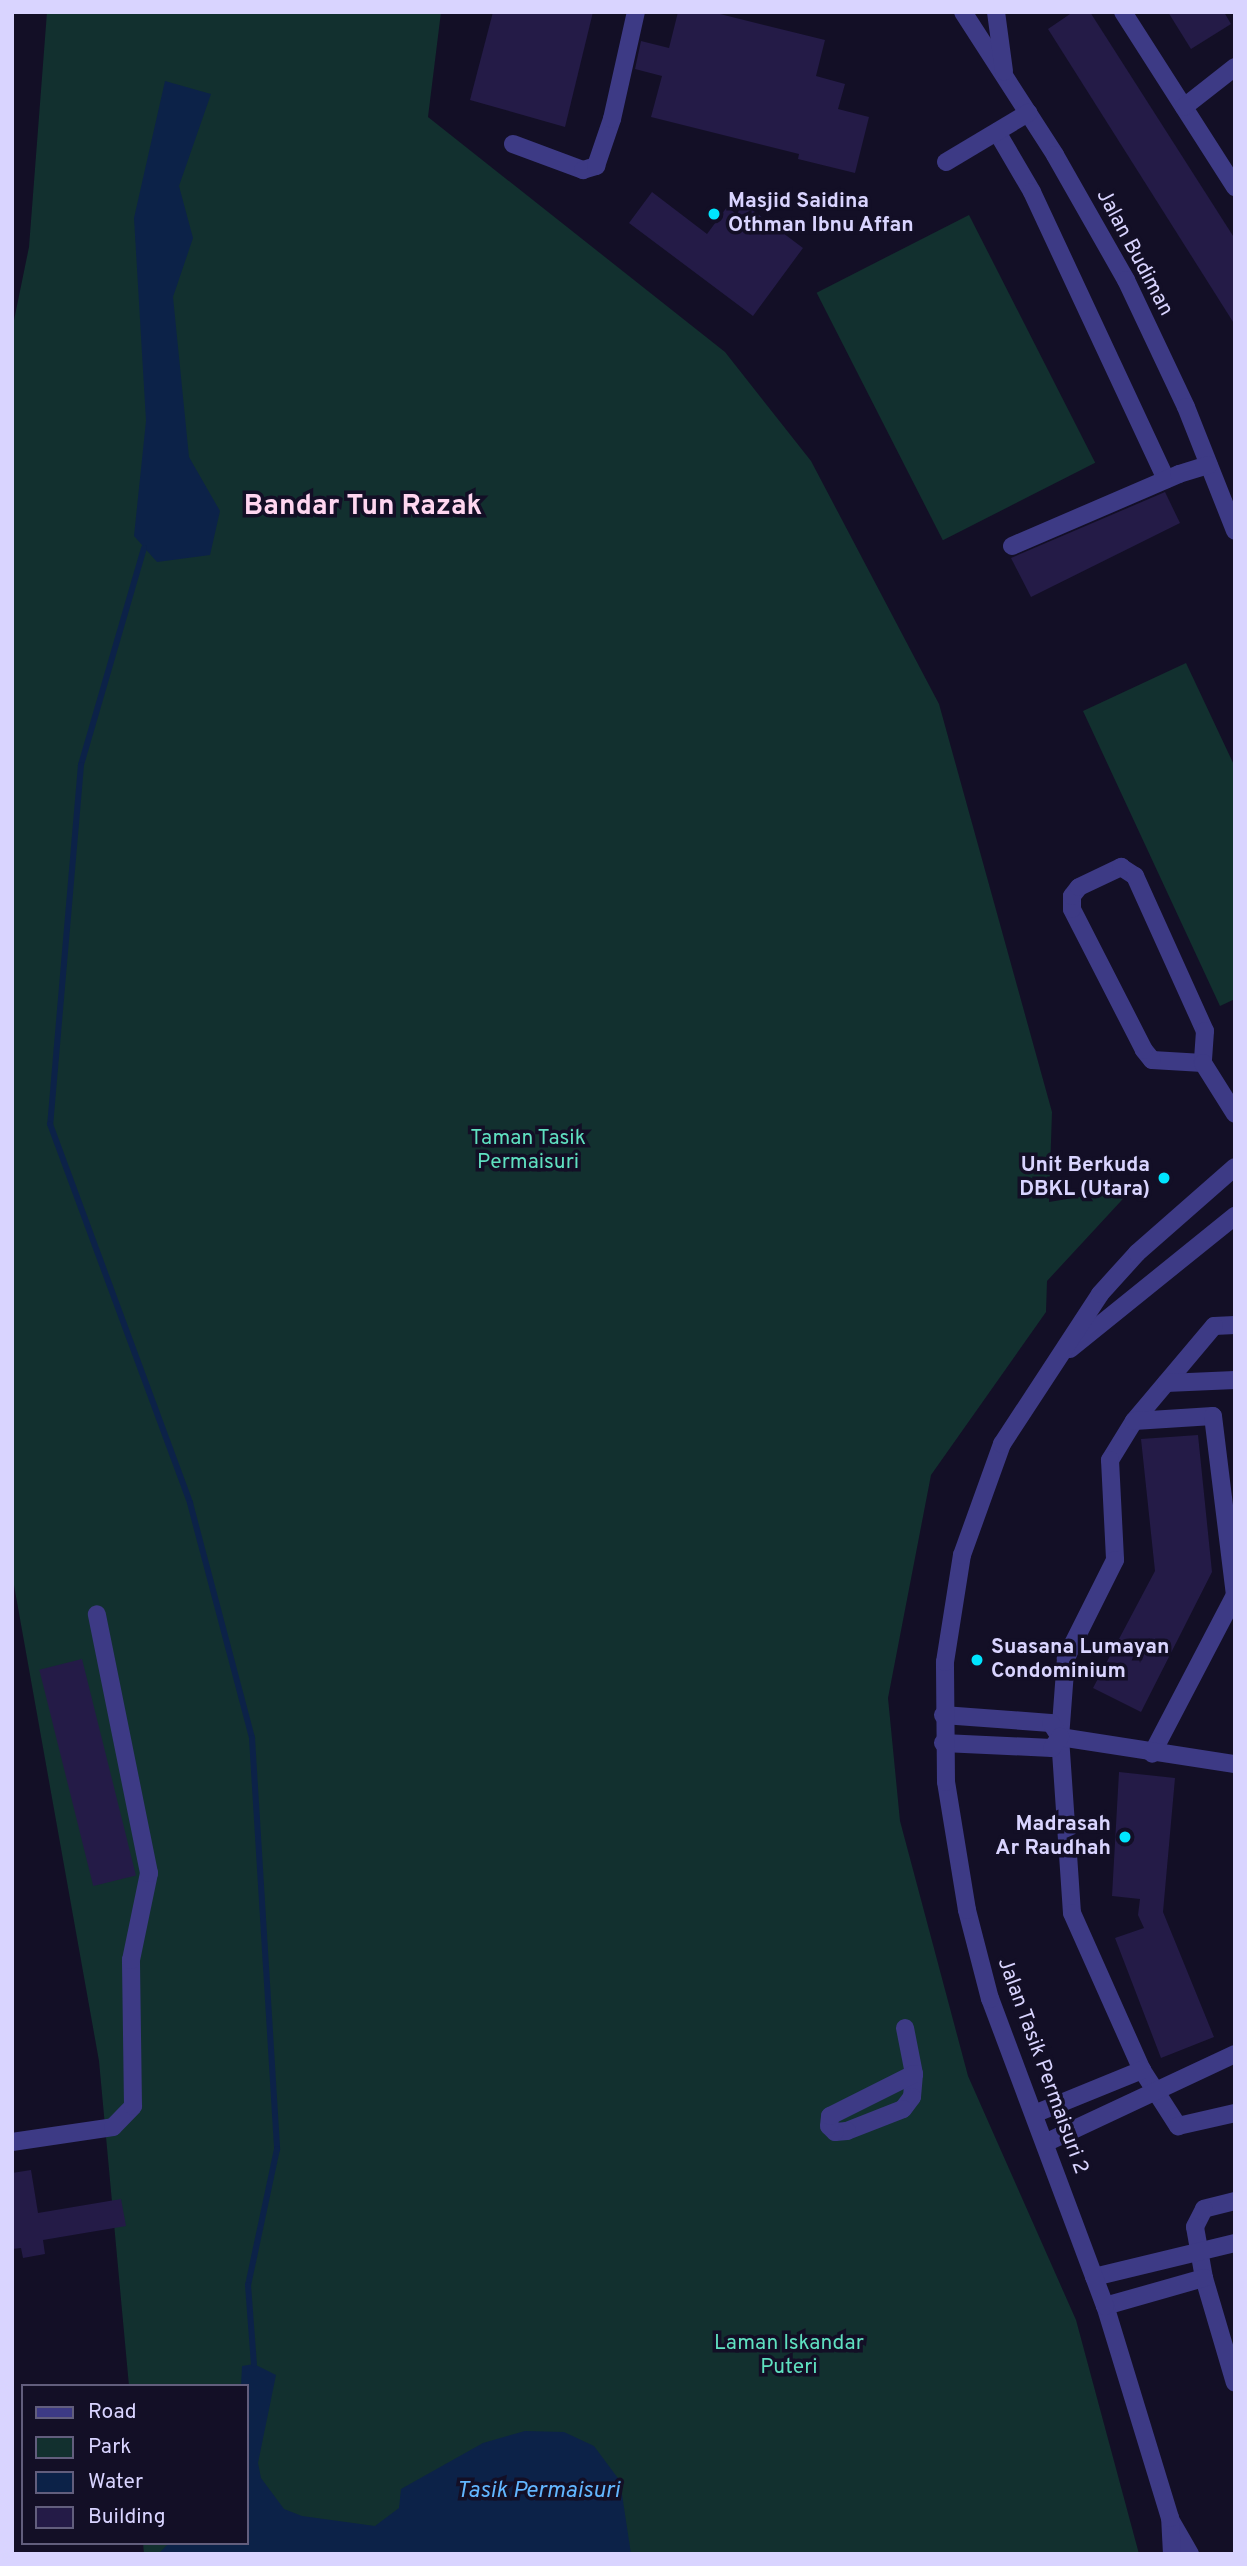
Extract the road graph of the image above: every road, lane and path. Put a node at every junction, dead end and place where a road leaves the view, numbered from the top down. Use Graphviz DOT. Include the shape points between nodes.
graph roads {
  1 [pos="636,12"];
  2 [pos="963,12"];
  3 [pos="996,12"];
  4 [pos="1123,12"];
  5 [pos="1235,67"];
  6 [pos="1005,75"];
  7 [pos="1184,107"];
  8 [pos="1028,113"];
  9 [pos="997,132"];
  10 [pos="513,144"];
  11 [pos="946,162"];
  12 [pos="1235,187"];
  13 [pos="1209,465"];
  14 [pos="1166,479"];
  15 [pos="1235,531"];
  16 [pos="1012,546"];
  17 [pos="1203,1063"];
  18 [pos="1235,1114"];
  19 [pos="1235,1167"];
  20 [pos="1235,1216"];
  21 [pos="1235,1325"];
  22 [pos="1067,1351"];
  23 [pos="1235,1380"];
  24 [pos="1166,1383"];
  25 [pos="1133,1421"];
  26 [pos="1235,1595"];
  27 [pos="97,1614"];
  28 [pos="943,1715"];
  29 [pos="1060,1737"];
  30 [pos="943,1743"];
  31 [pos="1152,1754"];
  32 [pos="1235,1764"];
  33 [pos="905,2028"];
  34 [pos="1235,2054"];
  35 [pos="1142,2070"];
  36 [pos="914,2074"];
  37 [pos="1154,2091"];
  38 [pos="1235,2113"];
  39 [pos="1034,2114"];
  40 [pos="12,2142"];
  41 [pos="1045,2143"];
  42 [pos="1235,2201"];
  43 [pos="1235,2244"];
  44 [pos="1198,2253"];
  45 [pos="1094,2277"];
  46 [pos="1204,2278"];
  47 [pos="1105,2306"];
  48 [pos="1235,2383"];
  49 [pos="1170,2518"];
  50 [pos="1172,2554"];
  51 [pos="1190,2554"];
  1 -- 10 [label="street" via="612,119 596,166 583,170"];
  2 -- 6 [label="street, Jalan Budiman"];
  3 -- 6 [label="street"];
  4 -- 7 [label="street"];
  5 -- 7 [label="street"];
  6 -- 8 [label="street, Jalan Budiman"];
  7 -- 12 [label="street"];
  8 -- 9 [label="street"];
  8 -- 13 [label="street, Jalan Budiman" via="1126,280"];
  9 -- 11 [label="street"];
  9 -- 14 [label="street" via="1032,192"];
  13 -- 14 [label="street"];
  13 -- 15 [label="street, Jalan Budiman"];
  14 -- 16 [label="street"];
  17 -- 17 [label="street" via="1205,1031 1135,876 1121,867 1079,887 1072,896 1072,909 1144,1050 1153,1060"];
  17 -- 18 [label="street"];
  19 -- 22 [label="street, Jalan Tasik Permaisuri 2" via="1137,1253 1083,1317"];
  20 -- 22 [label="street, Jalan Tasik Permaisuri 2"];
  21 -- 24 [label="street" via="1214,1326"];
  22 -- 28 [label="street, Jalan Tasik Permaisuri 2" via="1025,1404 985,1482 962,1555 945,1662"];
  23 -- 24 [label="street"];
  24 -- 25 [label="street"];
  25 -- 26 [label="street" via="1213,1416"];
  25 -- 29 [label="street" via="1110,1460 1115,1560 1066,1658"];
  26 -- 31 [label="street"];
  27 -- 40 [label="street" via="149,1873 131,1960 133,2106 113,2127"];
  28 -- 29 [label="street" via="1051,1723"];
  28 -- 30 [label="street, Jalan Tasik Permaisuri 2"];
  29 -- 30 [label="street" via="1052,1748"];
  29 -- 31 [label="street"];
  29 -- 35 [label="street" via="1072,1913"];
  30 -- 39 [label="street, Jalan Tasik Permaisuri 2" via="967,1910 990,1999"];
  31 -- 32 [label="street"];
  33 -- 36 [label="street"];
  34 -- 37 [label="street"];
  35 -- 37 [label="street"];
  35 -- 39 [label="street"];
  36 -- 36 [label="street" via="912,2097 903,2109 847,2131 835,2133 829,2126 830,2116"];
  37 -- 38 [label="street" via="1178,2126"];
  37 -- 41 [label="street"];
  39 -- 41 [label="street, Jalan Tasik Permaisuri 2"];
  41 -- 45 [label="street, Jalan Tasik Permaisuri 2"];
  42 -- 44 [label="street" via="1204,2209 1195,2227"];
  43 -- 44 [label="street"];
  44 -- 45 [label="street"];
  44 -- 46 [label="street"];
  45 -- 47 [label="street, Jalan Tasik Permaisuri 2"];
  46 -- 47 [label="street"];
  46 -- 48 [label="street"];
  47 -- 49 [label="street, Jalan Tasik Permaisuri 2"];
  49 -- 50 [label="street, Jalan Tasik Permaisuri 2"];
  49 -- 51 [label="street, Jalan Tasik Permaisuri 2"];
}
